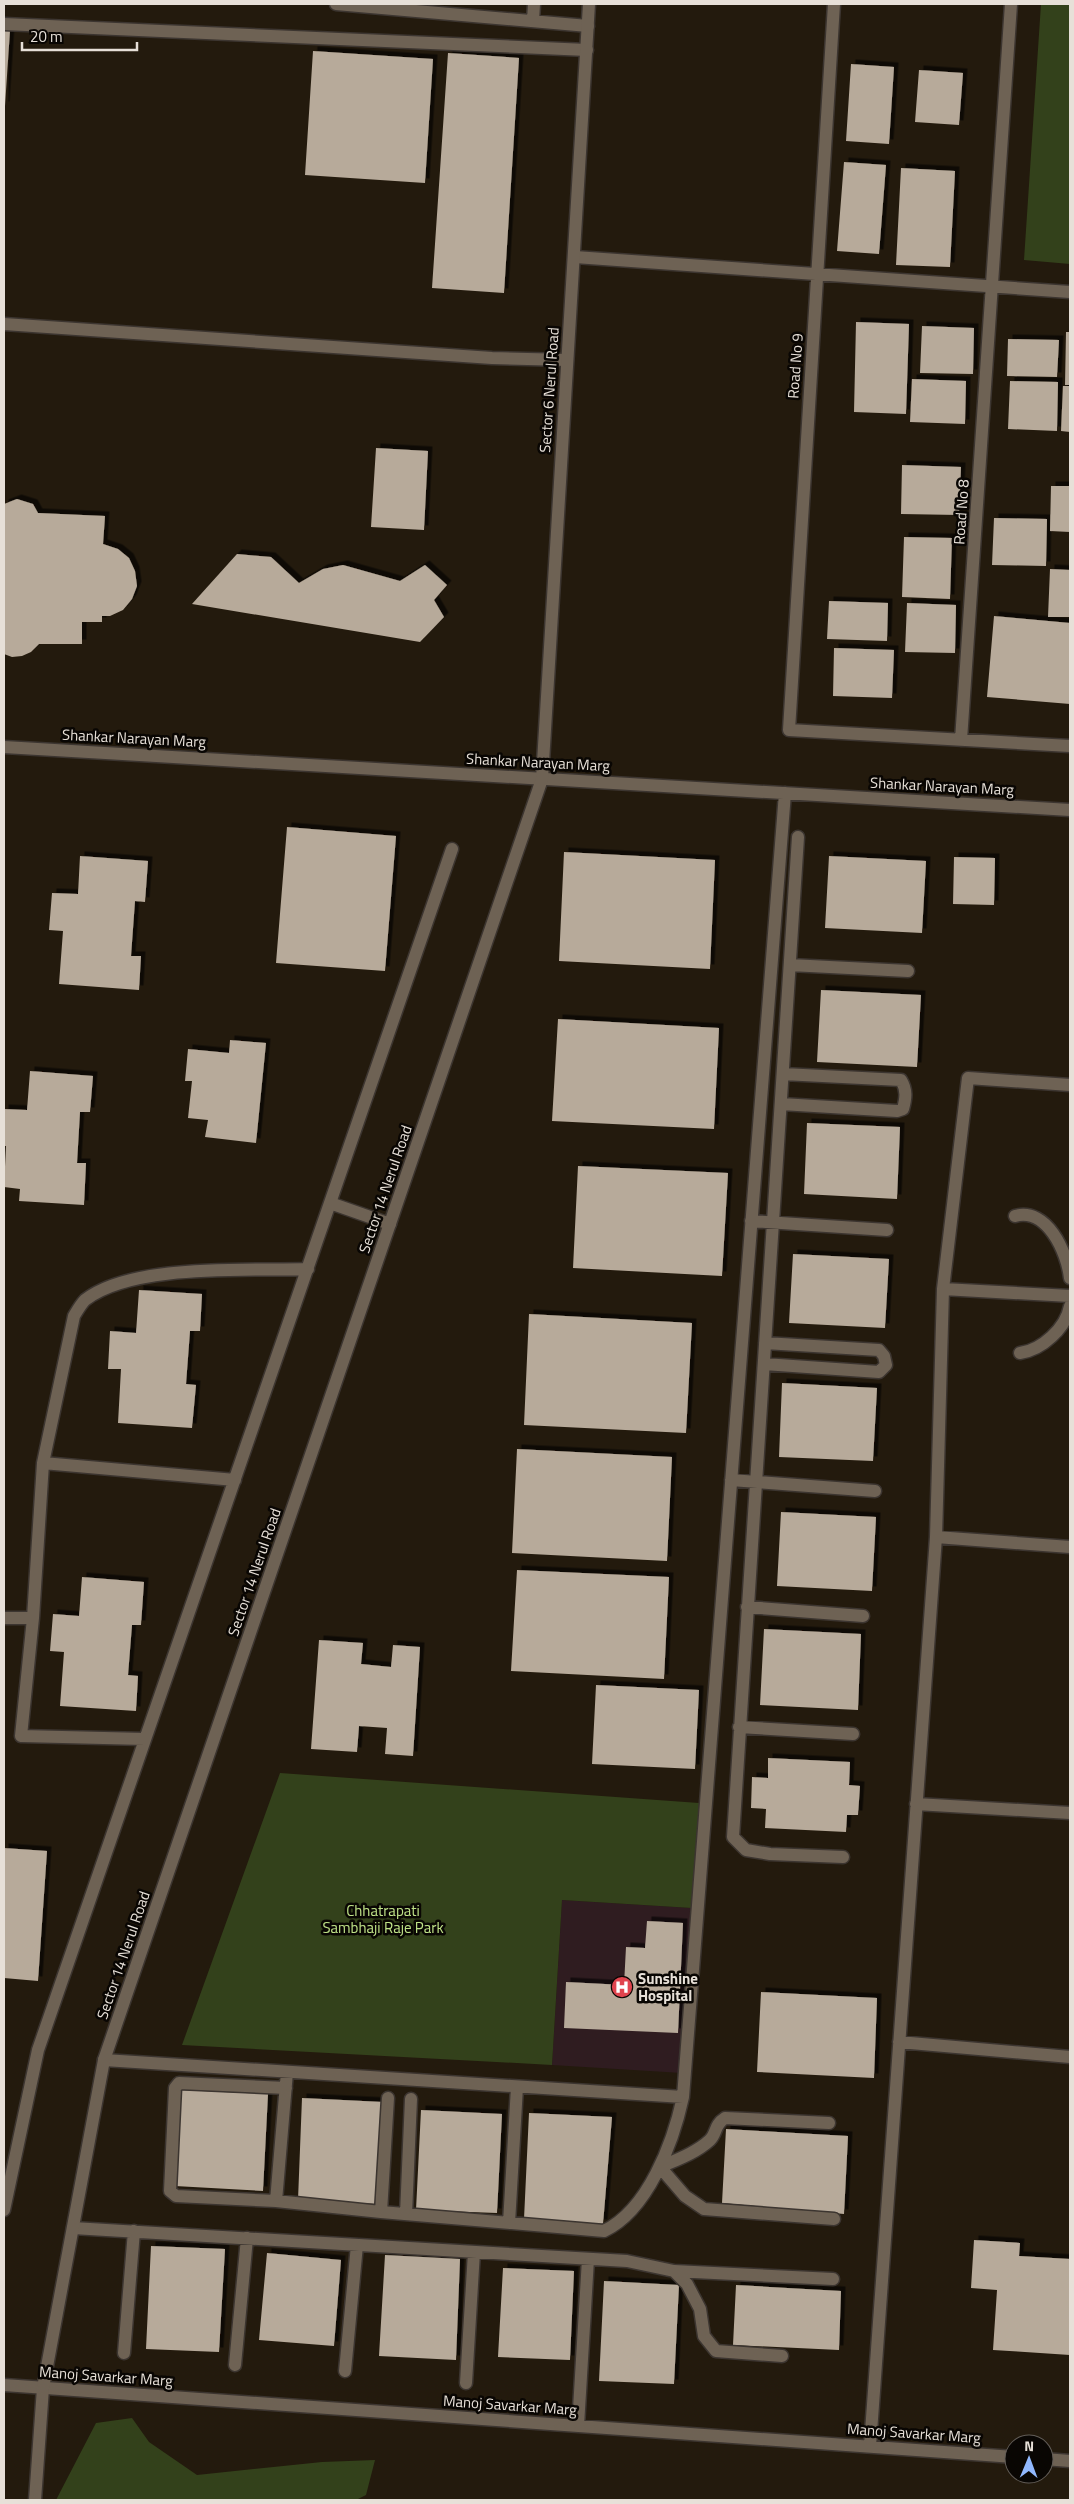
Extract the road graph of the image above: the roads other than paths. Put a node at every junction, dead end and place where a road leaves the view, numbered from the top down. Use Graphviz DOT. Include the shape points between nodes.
graph roads {
  1 [pos="336,4"];
  2 [pos="534,4"];
  3 [pos="589,4"];
  4 [pos="834,4"];
  5 [pos="1011,4"];
  6 [pos="533,21"];
  7 [pos="4,24"];
  8 [pos="588,26"];
  9 [pos="587,50"];
  10 [pos="574,257"];
  11 [pos="817,274"];
  12 [pos="993,287"];
  13 [pos="1070,292"];
  14 [pos="4,324"];
  15 [pos="567,360"];
  16 [pos="961,740"];
  17 [pos="1070,746"];
  18 [pos="4,747"];
  19 [pos="542,779"];
  20 [pos="785,793"];
  21 [pos="1070,810"];
  22 [pos="798,837"];
  23 [pos="452,849"];
  24 [pos="790,965"];
  25 [pos="908,971"];
  26 [pos="783,1074"];
  27 [pos="1070,1085"];
  28 [pos="781,1104"];
  29 [pos="330,1203"];
  30 [pos="1015,1216"];
  31 [pos="751,1221"];
  32 [pos="773,1222"];
  33 [pos="390,1224"];
  34 [pos="887,1230"];
  35 [pos="308,1269"];
  36 [pos="1070,1278"];
  37 [pos="943,1289"];
  38 [pos="1070,1296"];
  39 [pos="1070,1306"];
  40 [pos="766,1343"];
  41 [pos="1020,1353"];
  42 [pos="764,1364"];
  43 [pos="43,1463"];
  44 [pos="235,1480"];
  45 [pos="731,1480"];
  46 [pos="754,1482"];
  47 [pos="875,1491"];
  48 [pos="936,1537"];
  49 [pos="1070,1547"];
  50 [pos="747,1607"];
  51 [pos="863,1616"];
  52 [pos="4,1618"];
  53 [pos="33,1618"];
  54 [pos="739,1727"];
  55 [pos="853,1734"];
  56 [pos="145,1739"];
  57 [pos="916,1804"];
  58 [pos="1070,1813"];
  59 [pos="843,1857"];
  60 [pos="899,2042"];
  61 [pos="1070,2057"];
  62 [pos="104,2060"];
  63 [pos="287,2072"];
  64 [pos="517,2087"];
  65 [pos="286,2088"];
  66 [pos="683,2097"];
  67 [pos="388,2098"];
  68 [pos="410,2099"];
  69 [pos="829,2123"];
  70 [pos="660,2167"];
  71 [pos="276,2201"];
  72 [pos="4,2210"];
  73 [pos="381,2212"];
  74 [pos="406,2214"];
  75 [pos="834,2219"];
  76 [pos="509,2223"];
  77 [pos="73,2228"];
  78 [pos="134,2231"];
  79 [pos="247,2238"];
  80 [pos="357,2245"];
  81 [pos="474,2252"];
  82 [pos="588,2259"];
  83 [pos="674,2271"];
  84 [pos="833,2279"];
  85 [pos="124,2353"];
  86 [pos="782,2356"];
  87 [pos="235,2365"];
  88 [pos="345,2371"];
  89 [pos="466,2383"];
  90 [pos="4,2385"];
  91 [pos="43,2388"];
  92 [pos="578,2426"];
  93 [pos="870,2446"];
  94 [pos="1004,2455"];
  95 [pos="1054,2459"];
  96 [pos="1070,2460"];
  97 [pos="35,2500"];
  1 -- 6 [label="street"];
  2 -- 6 [label="street"];
  3 -- 8 [label="street, Sector 6 Nerul Road"];
  4 -- 11 [label="street, Road No 9"];
  5 -- 12 [label="street, Road No 8"];
  6 -- 8 [label="street"];
  7 -- 9 [label="street"];
  8 -- 9 [label="street, Sector 6 Nerul Road"];
  9 -- 10 [label="street, Sector 6 Nerul Road"];
  10 -- 11 [label="street"];
  10 -- 15 [label="street, Sector 6 Nerul Road"];
  11 -- 12 [label="street"];
  11 -- 16 [label="street, Road No 9" via="789,730"];
  12 -- 13 [label="street"];
  12 -- 16 [label="street, Road No 8"];
  14 -- 15 [label="street" via="482,358"];
  15 -- 19 [label="street, Sector 6 Nerul Road"];
  16 -- 17 [label="street"];
  18 -- 19 [label="street, Shankar Narayan Marg"];
  19 -- 20 [label="street, Shankar Narayan Marg"];
  19 -- 33 [label="street, Sector 14 Nerul Road"];
  20 -- 21 [label="street, Shankar Narayan Marg"];
  20 -- 31 [label="street"];
  22 -- 24 [label="street"];
  23 -- 29 [label="street"];
  24 -- 25 [label="street"];
  24 -- 26 [label="street"];
  26 -- 28 [label="street"];
  26 -- 28 [label="street" via="901,1080 906,1099 903,1109 897,1111"];
  27 -- 37 [label="street" via="968,1078"];
  28 -- 32 [label="street"];
  29 -- 33 [label="street"];
  29 -- 35 [label="street"];
  30 -- 36 [label="street" via="1024,1214 1040,1220 1051,1230 1069,1263"];
  31 -- 32 [label="street"];
  31 -- 45 [label="street"];
  32 -- 34 [label="street"];
  32 -- 40 [label="street"];
  33 -- 62 [label="street, Sector 14 Nerul Road"];
  35 -- 43 [label="street" via="162,1273 114,1285 85,1301 74,1316"];
  35 -- 44 [label="street"];
  37 -- 38 [label="street"];
  37 -- 48 [label="street"];
  39 -- 41 [label="street" via="1068,1316 1047,1340 1030,1352"];
  40 -- 42 [label="street"];
  40 -- 42 [label="street" via="879,1350 886,1365 879,1372"];
  42 -- 46 [label="street"];
  43 -- 44 [label="street"];
  43 -- 53 [label="street"];
  44 -- 56 [label="street"];
  45 -- 46 [label="street"];
  45 -- 66 [label="street"];
  46 -- 47 [label="street"];
  46 -- 50 [label="street"];
  48 -- 49 [label="street"];
  48 -- 57 [label="street"];
  50 -- 51 [label="street"];
  50 -- 54 [label="street"];
  52 -- 53 [label="street"];
  53 -- 56 [label="street" via="21,1736"];
  54 -- 55 [label="street"];
  54 -- 59 [label="street" via="733,1837 746,1850 762,1853"];
  56 -- 72 [label="street" via="38,2050"];
  57 -- 58 [label="street"];
  57 -- 60 [label="street"];
  60 -- 61 [label="street"];
  60 -- 93 [label="street"];
  62 -- 63 [label="street"];
  62 -- 77 [label="street, Sector 14 Nerul Road"];
  63 -- 64 [label="street"];
  63 -- 65 [label="street"];
  64 -- 66 [label="street"];
  64 -- 76 [label="street"];
  65 -- 71 [label="street"];
  65 -- 71 [label="street" via="186,2082 175,2088 170,2191 176,2196"];
  66 -- 70 [label="street"];
  67 -- 73 [label="street"];
  68 -- 74 [label="street"];
  69 -- 70 [label="street" via="725,2118 717,2123 712,2139 697,2150"];
  70 -- 75 [label="street" via="685,2196 704,2209"];
  70 -- 76 [label="street" via="626,2215 618,2224 604,2231"];
  71 -- 73 [label="street"];
  73 -- 74 [label="street"];
  74 -- 76 [label="street"];
  77 -- 78 [label="street"];
  77 -- 91 [label="street, Sector 14 Nerul Road"];
  78 -- 79 [label="street"];
  78 -- 85 [label="street"];
  79 -- 80 [label="street"];
  79 -- 87 [label="street"];
  80 -- 81 [label="street"];
  80 -- 88 [label="street"];
  81 -- 82 [label="street"];
  81 -- 89 [label="street"];
  82 -- 83 [label="street" via="627,2261"];
  82 -- 92 [label="street"];
  83 -- 84 [label="street"];
  83 -- 86 [label="street" via="687,2284 700,2309 704,2336 716,2351"];
  90 -- 91 [label="street, Manoj Savarkar Marg"];
  91 -- 92 [label="street, Manoj Savarkar Marg"];
  91 -- 97 [label="street"];
  92 -- 93 [label="street, Manoj Savarkar Marg"];
  93 -- 94 [label="street, Manoj Savarkar Marg"];
  95 -- 96 [label="street"];
}
